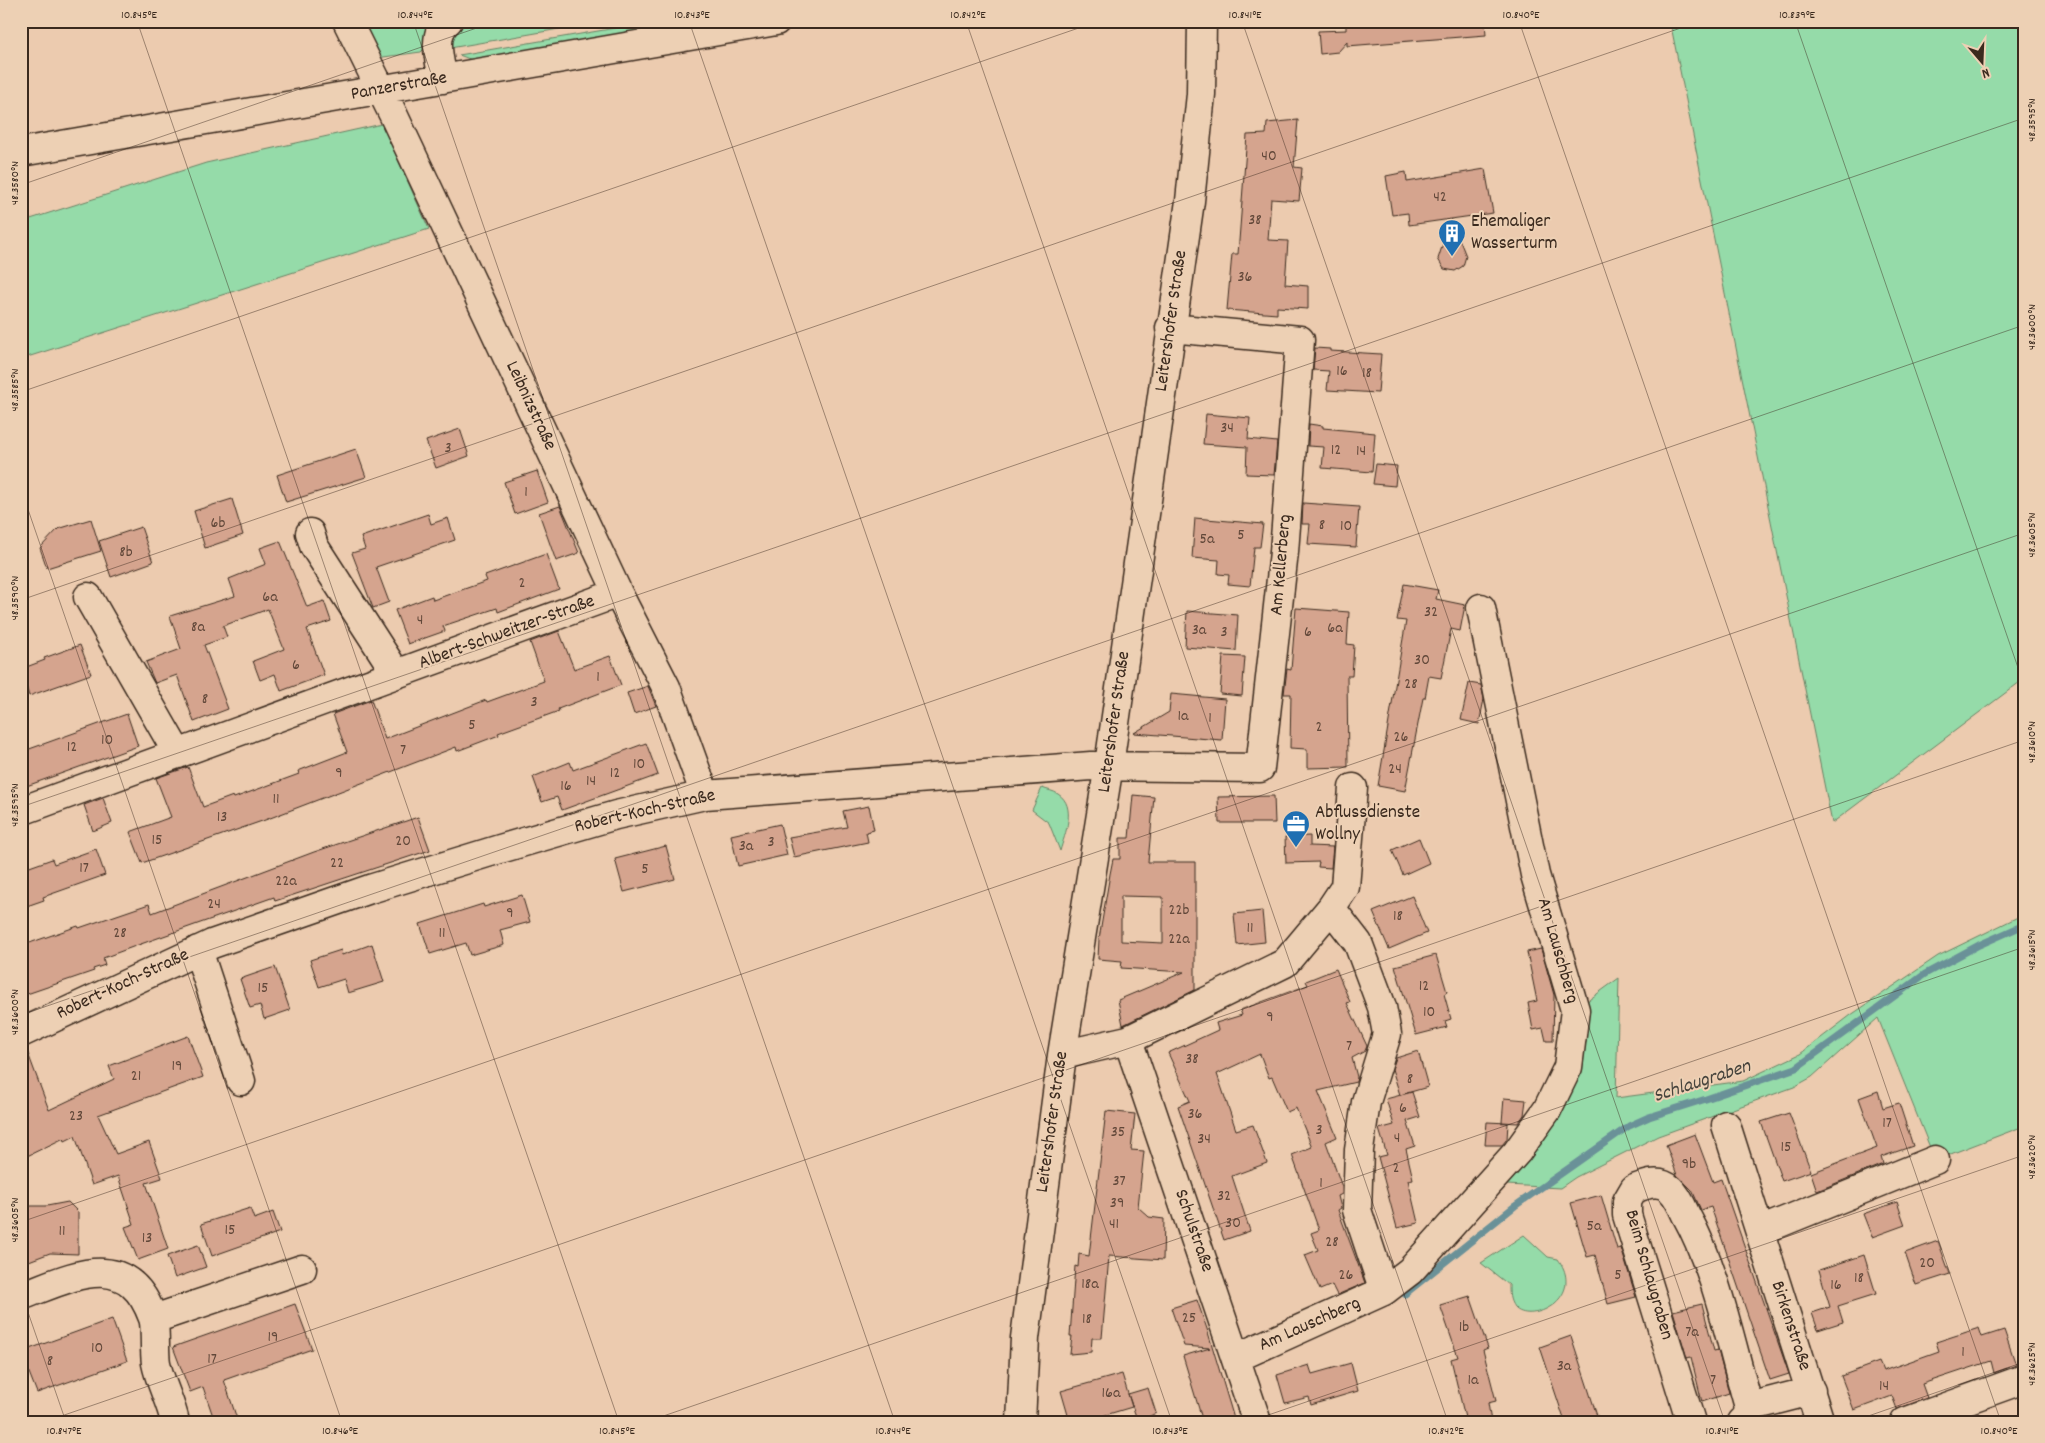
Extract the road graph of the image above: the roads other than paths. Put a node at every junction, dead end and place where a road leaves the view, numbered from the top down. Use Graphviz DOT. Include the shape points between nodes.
graph roads {
  1 [pos="347,21"];
  2 [pos="448,21"];
  3 [pos="776,21"];
  4 [pos="1202,21"];
  5 [pos="694,29"];
  6 [pos="443,79"];
  7 [pos="381,90"];
  8 [pos="21,152"];
  9 [pos="1170,328"];
  10 [pos="310,533"];
  11 [pos="618,593"];
  12 [pos="88,597"];
  13 [pos="1481,608"];
  14 [pos="396,673"];
  15 [pos="178,754"];
  16 [pos="1109,765"];
  17 [pos="1353,788"];
  18 [pos="705,796"];
  19 [pos="21,811"];
  20 [pos="1331,908"];
  21 [pos="198,950"];
  22 [pos="21,1033"];
  23 [pos="1128,1040"];
  24 [pos="1062,1054"];
  25 [pos="241,1081"];
  26 [pos="1726,1126"];
  27 [pos="1935,1160"];
  28 [pos="1760,1231"];
  29 [pos="302,1269"];
  30 [pos="1384,1291"];
  31 [pos="21,1296"];
  32 [pos="154,1320"];
  33 [pos="1236,1358"];
  34 [pos="2024,1380"];
  35 [pos="1811,1391"];
  36 [pos="1746,1415"];
  37 [pos="175,1422"];
  38 [pos="1022,1422"];
  39 [pos="1257,1422"];
  40 [pos="1691,1422"];
  41 [pos="1820,1422"];
  42 [pos="1905,1422"];
  1 -- 7 [label="street, Leibnizstraße"];
  2 -- 6 [label="street" via="440,31 438,49"];
  3 -- 5 [label="street, Panzerstraße"];
  4 -- 9 [label="street, Leitershofer Straße" via="1201,94 1190,201"];
  5 -- 6 [label="street, Panzerstraße"];
  6 -- 7 [label="street, Panzerstraße"];
  7 -- 8 [label="street, Panzerstraße"];
  7 -- 11 [label="street, Leibnizstraße"];
  9 -- 16 [label="street, Leitershofer Straße"];
  9 -- 16 [label="street, Am Kellerberg" via="1300,340 1284,552 1260,768"];
  10 -- 14 [label="street, Albert-Schweitzer-Straße" via="314,546"];
  11 -- 14 [label="street, Albert-Schweitzer-Straße"];
  11 -- 18 [label="street, Leibnizstraße" via="666,686"];
  12 -- 15 [label="street"];
  13 -- 30 [label="street, Am Lauschberg" via="1535,875 1575,1010 1568,1067 1547,1110 1517,1152 1410,1271"];
  14 -- 15 [label="street, Albert-Schweitzer-Straße"];
  15 -- 19 [label="street, Albert-Schweitzer-Straße"];
  16 -- 18 [label="street, Robert-Koch-Straße"];
  16 -- 24 [label="street, Leitershofer Straße"];
  17 -- 20 [label="street" via="1345,887"];
  18 -- 21 [label="street, Robert-Koch-Straße" via="616,815 500,849 370,889"];
  20 -- 23 [label="street" via="1285,963"];
  20 -- 30 [label="street, Am Lauschberg" via="1358,943 1382,1007 1387,1034 1366,1102 1359,1150 1357,1210"];
  21 -- 22 [label="street, Robert-Koch-Straße"];
  21 -- 25 [label="street, Robert-Koch-Straße"];
  23 -- 24 [label="street"];
  23 -- 33 [label="street, Schulstraße"];
  24 -- 38 [label="street, Leitershofer Straße" via="1026,1338"];
  26 -- 28 [label="street, Birkenstraße"];
  27 -- 28 [label="street"];
  28 -- 35 [label="street, Birkenstraße"];
  29 -- 32 [label="street"];
  30 -- 33 [label="street, Am Lauschberg"];
  31 -- 32 [label="street" via="78,1274 98,1272 120,1276 136,1287"];
  32 -- 37 [label="street" via="156,1365"];
  33 -- 39 [label="street, Schulstraße"];
  34 -- 42 [label="street"];
  35 -- 36 [label="street, Beim Schlaugraben"];
  35 -- 41 [label="street, Birkenstraße"];
  36 -- 40 [label="street, Beim Schlaugraben" via="1715,1287 1693,1228 1669,1188 1649,1183 1634,1189 1626,1201 1627,1216"];
}
